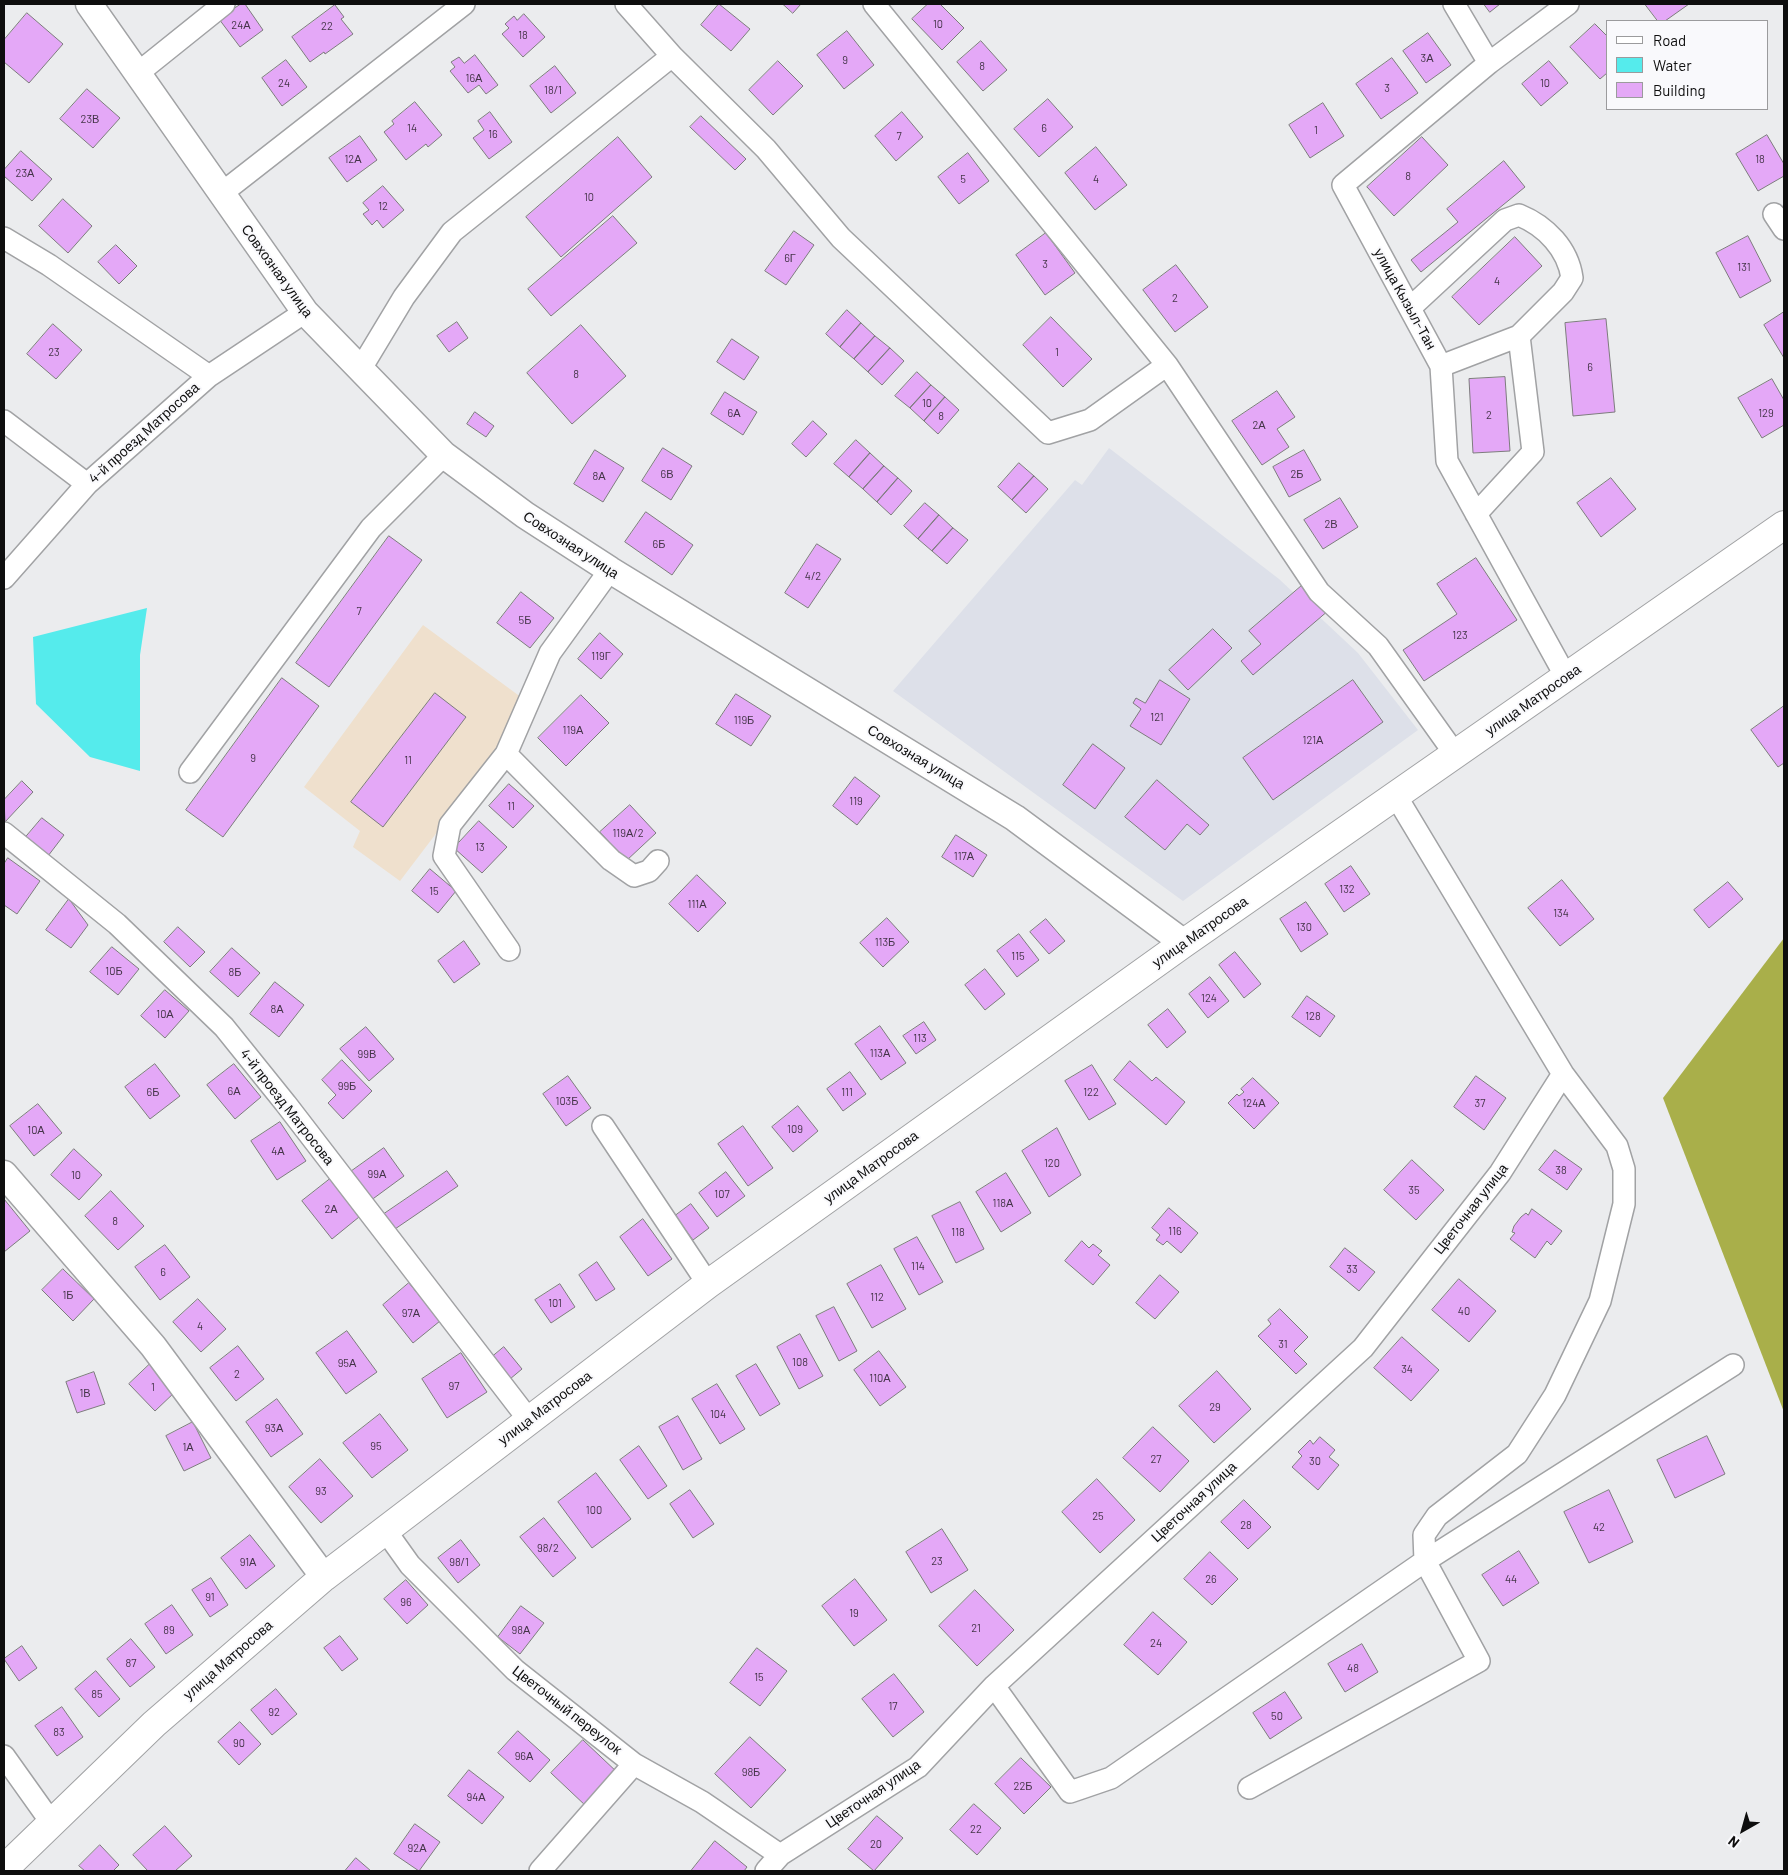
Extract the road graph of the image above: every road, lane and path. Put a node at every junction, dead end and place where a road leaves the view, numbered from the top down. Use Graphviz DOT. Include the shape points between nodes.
graph roads {
  1 [pos="89,4"];
  2 [pos="224,4"];
  3 [pos="464,4"];
  4 [pos="626,4"];
  5 [pos="874,4"];
  6 [pos="1454,4"];
  7 [pos="1568,4"];
  8 [pos="672,56"];
  9 [pos="1489,63"];
  10 [pos="138,73"];
  11 [pos="222,193"];
  12 [pos="4,238"];
  13 [pos="1410,308"];
  14 [pos="305,312"];
  15 [pos="1519,336"];
  16 [pos="1167,365"];
  17 [pos="1442,366"];
  18 [pos="360,370"];
  19 [pos="209,376"];
  20 [pos="4,421"];
  21 [pos="444,455"];
  22 [pos="87,484"];
  23 [pos="1476,514"];
  24 [pos="1784,525"];
  25 [pos="610,570"];
  26 [pos="4,578"];
  27 [pos="1566,678"];
  28 [pos="506,754"];
  29 [pos="1455,754"];
  30 [pos="190,772"];
  31 [pos="1396,796"];
  32 [pos="4,833"];
  33 [pos="658,861"];
  34 [pos="1184,944"];
  35 [pos="510,950"];
  36 [pos="1563,1074"];
  37 [pos="602,1126"];
  38 [pos="4,1174"];
  39 [pos="708,1284"];
  40 [pos="1733,1365"];
  41 [pos="529,1420"];
  42 [pos="385,1530"];
  43 [pos="1425,1561"];
  44 [pos="324,1577"];
  45 [pos="994,1686"];
  46 [pos="4,1756"];
  47 [pos="634,1764"];
  48 [pos="1249,1788"];
  49 [pos="51,1822"];
  50 [pos="780,1855"];
  51 [pos="4,1868"];
  52 [pos="540,1871"];
  53 [pos="766,1871"];
  1 -- 10 [label="street, Совхозная улица"];
  2 -- 10 [label="street"];
  3 -- 11 [label="street"];
  4 -- 8 [label="street"];
  5 -- 16 [label="street"];
  6 -- 9 [label="street"];
  7 -- 9 [label="street, улица Кызыл-Тан"];
  8 -- 16 [label="street" via="766,149 841,238 1048,433 1090,420"];
  8 -- 18 [label="street" via="452,232 404,297"];
  9 -- 13 [label="street, улица Кызыл-Тан" via="1343,186"];
  10 -- 11 [label="street, Совхозная улица"];
  11 -- 14 [label="street, Совхозная улица"];
  12 -- 19 [label="street" via="49,265"];
  13 -- 15 [label="street" via="1505,220 1519,215 1534,221 1562,250 1572,278 1563,292"];
  13 -- 17 [label="street, улица Кызыл-Тан"];
  14 -- 18 [label="street, Совхозная улица"];
  14 -- 19 [label="street, 4-й проезд Матросова"];
  15 -- 17 [label="street"];
  15 -- 23 [label="street" via="1533,452"];
  16 -- 29 [label="street" via="1319,592 1378,646"];
  17 -- 23 [label="street, улица Кызыл-Тан" via="1447,462"];
  18 -- 21 [label="street, Совхозная улица"];
  19 -- 22 [label="street, 4-й проезд Матросова"];
  20 -- 22 [label="street"];
  21 -- 25 [label="street, Совхозная улица" via="525,515"];
  21 -- 30 [label="street" via="371,528"];
  22 -- 26 [label="street, 4-й проезд Матросова"];
  23 -- 27 [label="street, улица Кызыл-Тан"];
  24 -- 27 [label="main road, улица Матросова"];
  25 -- 28 [label="street" via="550,653"];
  25 -- 34 [label="street, Совхозная улица" via="1015,818"];
  27 -- 29 [label="main road, улица Матросова"];
  28 -- 33 [label="street" via="612,860 634,876 649,871"];
  28 -- 35 [label="street" via="450,825 444,856"];
  29 -- 31 [label="main road, улица Матросова"];
  31 -- 34 [label="main road, улица Матросова"];
  31 -- 36 [label="street"];
  32 -- 41 [label="street, 4-й проезд Матросова" via="117,924 224,1027"];
  34 -- 39 [label="main road, улица Матросова"];
  36 -- 43 [label="street" via="1617,1146 1624,1170 1624,1204 1600,1301 1554,1395 1517,1454 1437,1516 1424,1536"];
  36 -- 45 [label="street, Цветочная улица" via="1500,1174 1363,1348"];
  37 -- 39 [label="street"];
  38 -- 44 [label="street" via="153,1346"];
  39 -- 41 [label="main road, улица Матросова"];
  40 -- 43 [label="street"];
  41 -- 42 [label="main road, улица Матросова"];
  42 -- 44 [label="main road, улица Матросова"];
  42 -- 47 [label="street, Цветочный переулок" via="410,1565 515,1670"];
  43 -- 45 [label="street" via="1111,1778 1070,1792"];
  43 -- 48 [label="street" via="1479,1661"];
  44 -- 49 [label="main road, улица Матросова" via="154,1724"];
  45 -- 50 [label="street, Цветочная улица" via="918,1767"];
  46 -- 49 [label="street"];
  47 -- 50 [label="street, Цветочный переулок" via="702,1802"];
  47 -- 52 [label="street"];
  49 -- 51 [label="main road, улица Матросова"];
  50 -- 53 [label="street, Цветочная улица"];
}
